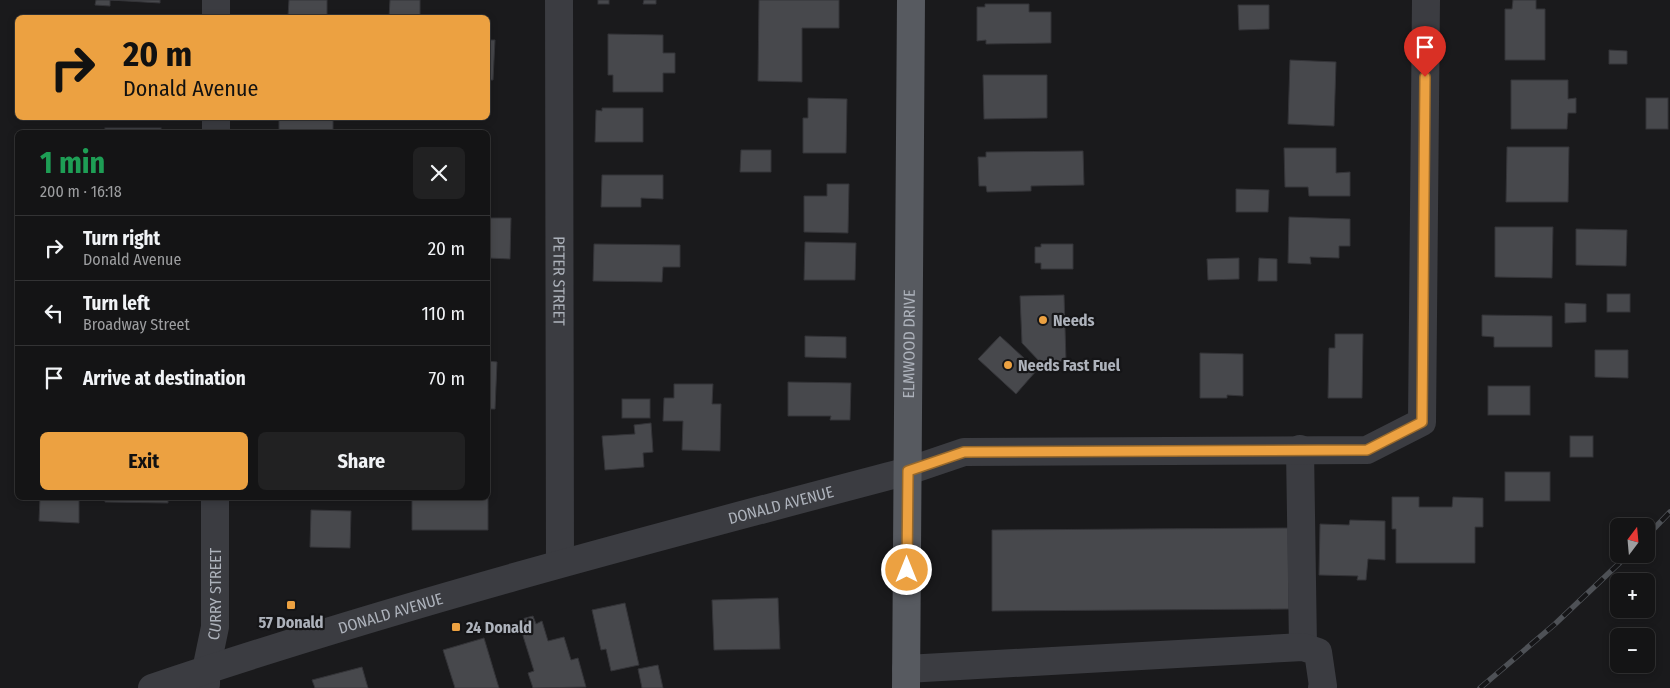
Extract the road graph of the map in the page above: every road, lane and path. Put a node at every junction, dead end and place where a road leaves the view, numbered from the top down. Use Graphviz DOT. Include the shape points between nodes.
graph roads {
  1 [pos="216,0"];
  2 [pos="559,0"];
  3 [pos="910,0"];
  4 [pos="1426,0"];
  5 [pos="216,15"];
  6 [pos="1300,450"];
  7 [pos="908,471"];
  8 [pos="215,500"];
  9 [pos="560,563"];
  10 [pos="1303,647"];
  11 [pos="206,679"];
  12 [pos="906,679"];
  13 [pos="152,688"];
  14 [pos="1322,688"];
  1 -- 5 [label="street"];
  2 -- 9 [label="street, PETER STREET"];
  3 -- 7 [label="main road, ELMWOOD DRIVE"];
  4 -- 6 [label="street, DONALD AVENUE" via="1422,422 1367,450"];
  6 -- 7 [label="street, DONALD AVENUE" via="964,452"];
  6 -- 10 [label="street"];
  7 -- 9 [label="street, DONALD AVENUE"];
  7 -- 12 [label="main road, ELMWOOD DRIVE"];
  8 -- 11 [label="street, CURRY STREET" via="215,627"];
  9 -- 11 [label="street, DONALD AVENUE" via="258,652"];
  10 -- 12 [label="street"];
  10 -- 14 [label="street" via="1318,652"];
  11 -- 13 [label="street, DONALD AVENUE"];
}
